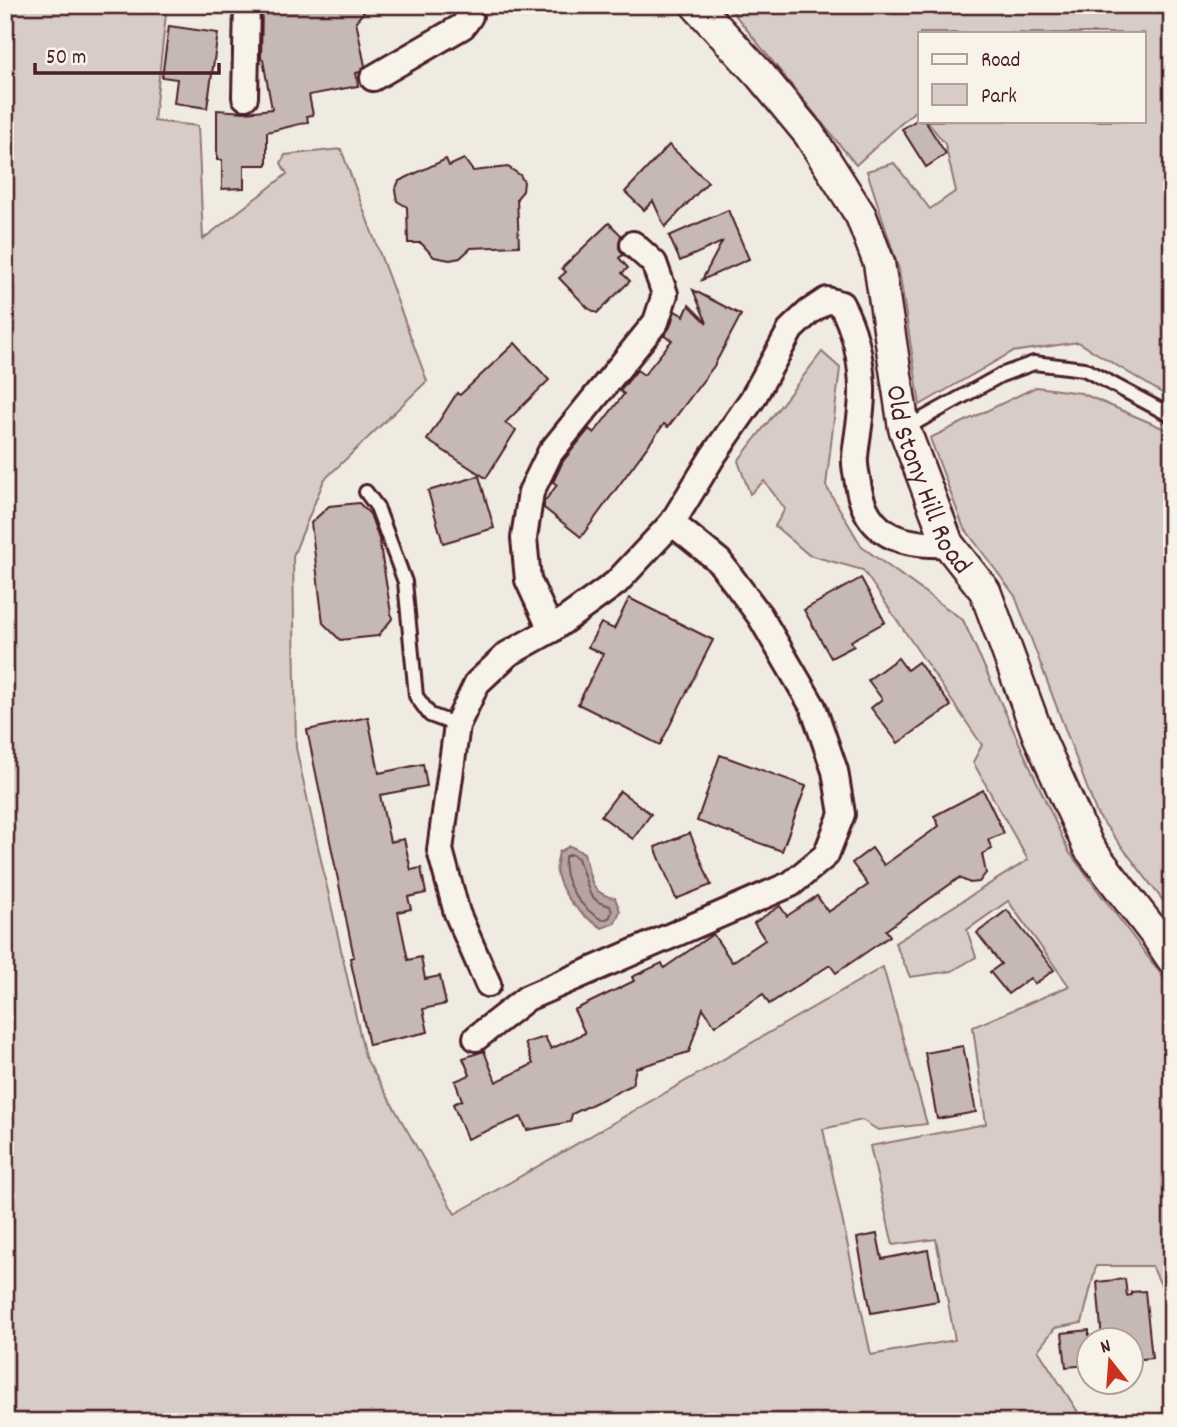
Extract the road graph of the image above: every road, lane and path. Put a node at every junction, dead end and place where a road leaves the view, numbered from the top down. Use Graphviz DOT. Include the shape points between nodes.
graph roads {
  1 [pos="247,5"];
  2 [pos="471,5"];
  3 [pos="696,5"];
  4 [pos="373,78"];
  5 [pos="245,97"];
  6 [pos="633,244"];
  7 [pos="1172,416"];
  8 [pos="904,428"];
  9 [pos="366,492"];
  10 [pos="672,523"];
  11 [pos="948,544"];
  12 [pos="551,630"];
  13 [pos="457,725"];
  14 [pos="1172,960"];
  15 [pos="488,984"];
  16 [pos="476,1038"];
  1 -- 5 [label="street"];
  2 -- 4 [label="street" via="463,26"];
  3 -- 8 [label="street, Old Stony Hill Road" via="808,134 861,216 878,263"];
  6 -- 12 [label="street" via="654,263 665,294 656,322 550,453 531,492 524,538 528,580"];
  7 -- 8 [label="lane" via="1084,369 1034,363"];
  8 -- 11 [label="street, Old Stony Hill Road"];
  9 -- 13 [label="lane" via="377,507 405,582 416,696 430,715"];
  10 -- 11 [label="street" via="791,329 827,300 841,304 858,348 863,390 855,461 861,502 879,529 897,539 919,546"];
  10 -- 12 [label="street" via="616,583"];
  10 -- 16 [label="street" via="719,561 760,616 813,707 835,771 842,814 826,855 791,884 527,998"];
  11 -- 14 [label="street, Old Stony Hill Road" via="985,592 1038,735 1089,848"];
  12 -- 13 [label="street" via="508,654 477,683"];
  13 -- 15 [label="street" via="440,850 457,913"];
}
